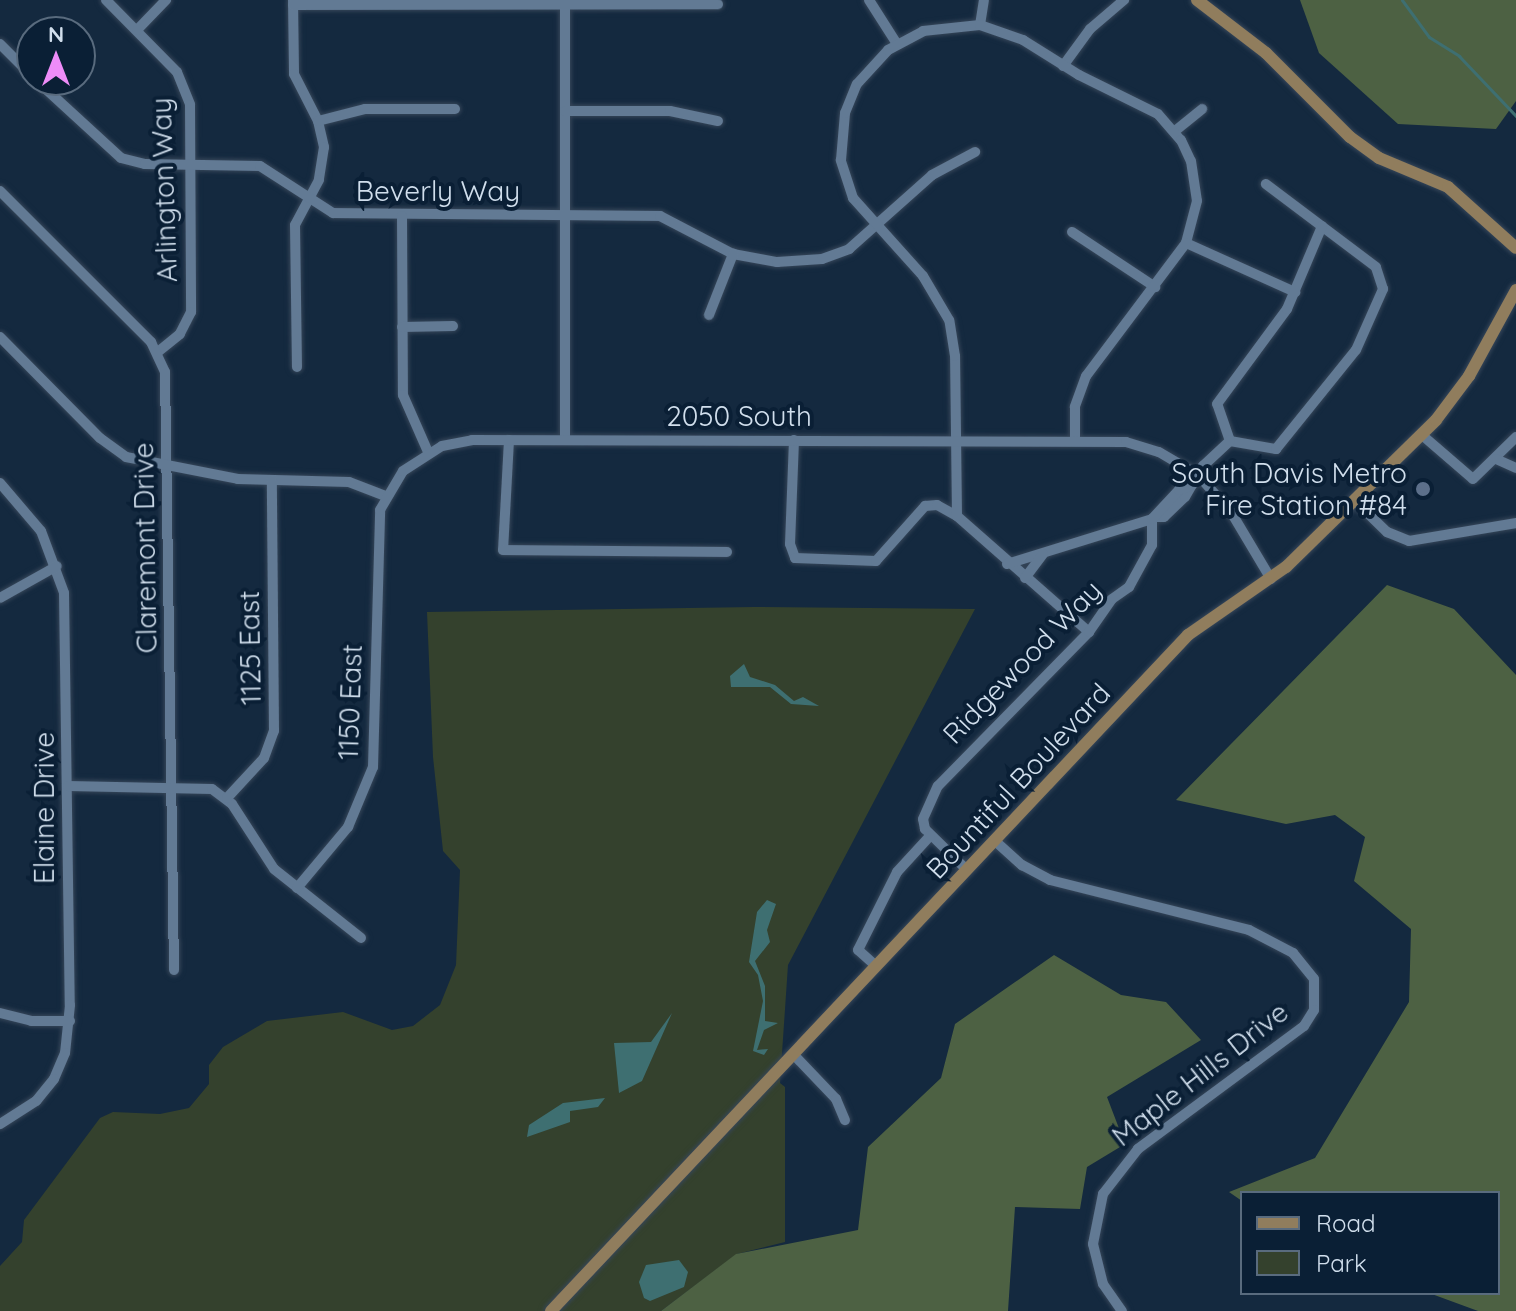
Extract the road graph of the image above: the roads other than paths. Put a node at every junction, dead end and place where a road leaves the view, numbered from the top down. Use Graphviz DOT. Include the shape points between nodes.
graph roads {
  1 [pos="106,0"];
  2 [pos="166,0"];
  3 [pos="869,0"];
  4 [pos="984,0"];
  5 [pos="1124,0"];
  6 [pos="1197,0"];
  7 [pos="293,2"];
  8 [pos="565,2"];
  9 [pos="718,4"];
  10 [pos="980,25"];
  11 [pos="137,30"];
  12 [pos="0,44"];
  13 [pos="897,44"];
  14 [pos="16,60"];
  15 [pos="1063,66"];
  16 [pos="53,96"];
  17 [pos="455,109"];
  18 [pos="1202,109"];
  19 [pos="565,111"];
  20 [pos="318,121"];
  21 [pos="718,121"];
  22 [pos="1175,131"];
  23 [pos="975,152"];
  24 [pos="191,164"];
  25 [pos="1266,184"];
  26 [pos="0,191"];
  27 [pos="307,200"];
  28 [pos="402,216"];
  29 [pos="565,216"];
  30 [pos="876,226"];
  31 [pos="1322,226"];
  32 [pos="1072,232"];
  33 [pos="1186,243"];
  34 [pos="1516,248"];
  35 [pos="733,254"];
  36 [pos="1155,287"];
  37 [pos="1516,290"];
  38 [pos="1295,292"];
  39 [pos="709,315"];
  40 [pos="453,326"];
  41 [pos="402,327"];
  42 [pos="0,337"];
  43 [pos="158,352"];
  44 [pos="297,367"];
  45 [pos="1422,435"];
  46 [pos="1516,437"];
  47 [pos="956,439"];
  48 [pos="1075,439"];
  49 [pos="509,440"];
  50 [pos="565,440"];
  51 [pos="794,440"];
  52 [pos="1230,441"];
  53 [pos="428,452"];
  54 [pos="1496,459"];
  55 [pos="168,467"];
  56 [pos="1516,468"];
  57 [pos="1195,480"];
  58 [pos="272,481"];
  59 [pos="0,483"];
  60 [pos="385,496"];
  61 [pos="1355,501"];
  62 [pos="957,516"];
  63 [pos="1154,518"];
  64 [pos="1516,523"];
  65 [pos="727,552"];
  66 [pos="1043,554"];
  67 [pos="1007,564"];
  68 [pos="57,566"];
  69 [pos="1025,578"];
  70 [pos="1271,579"];
  71 [pos="0,598"];
  72 [pos="1089,632"];
  73 [pos="172,785"];
  74 [pos="68,786"];
  75 [pos="227,798"];
  76 [pos="930,836"];
  77 [pos="994,840"];
  78 [pos="967,870"];
  79 [pos="297,888"];
  80 [pos="361,938"];
  81 [pos="876,966"];
  82 [pos="174,970"];
  83 [pos="0,1013"];
  84 [pos="70,1021"];
  85 [pos="794,1055"];
  86 [pos="845,1120"];
  87 [pos="0,1124"];
  88 [pos="551,1311"];
  89 [pos="1122,1311"];
  1 -- 11 [label="street, Arlington Way"];
  2 -- 11 [label="street"];
  3 -- 13 [label="street"];
  4 -- 10 [label="street"];
  5 -- 15 [label="street" via="1090,29"];
  6 -- 34 [label="main road" via="1283,68 1350,137 1379,158 1448,187"];
  7 -- 8 [label="street"];
  7 -- 20 [label="street" via="294,74"];
  8 -- 9 [label="street"];
  8 -- 19 [label="street"];
  10 -- 13 [label="street" via="936,27"];
  10 -- 15 [label="street" via="1023,40"];
  11 -- 24 [label="street, Arlington Way" via="186,87"];
  12 -- 14 [label="street, Beverly Way"];
  13 -- 30 [label="street" via="862,77 842,128 847,186"];
  15 -- 22 [label="street" via="1149,107"];
  16 -- 24 [label="street, Beverly Way" via="114,154 137,163"];
  17 -- 20 [label="street" via="365,109"];
  18 -- 22 [label="street"];
  19 -- 21 [label="street" via="670,111"];
  19 -- 29 [label="street"];
  20 -- 27 [label="street" via="323,169"];
  22 -- 33 [label="street" via="1191,161 1196,187 1196,215"];
  23 -- 30 [label="street, Beverly Way" via="932,175"];
  24 -- 27 [label="street, Beverly Way" via="260,166"];
  24 -- 43 [label="street, Arlington Way" via="191,312 180,334"];
  25 -- 31 [label="street"];
  26 -- 43 [label="street"];
  27 -- 28 [label="street, Beverly Way" via="342,215"];
  27 -- 44 [label="street" via="294,234"];
  28 -- 29 [label="street, Beverly Way"];
  28 -- 41 [label="street"];
  29 -- 35 [label="street, Beverly Way" via="660,216"];
  29 -- 50 [label="street"];
  30 -- 35 [label="street, Beverly Way" via="849,249 822,259 777,262"];
  30 -- 47 [label="street" via="928,283 949,320"];
  31 -- 38 [label="street"];
  31 -- 52 [label="street" via="1376,267 1381,295 1356,350 1276,449"];
  32 -- 36 [label="street"];
  33 -- 36 [label="street"];
  33 -- 38 [label="street"];
  35 -- 39 [label="street"];
  36 -- 48 [label="street" via="1081,385"];
  37 -- 45 [label="main road, Bountiful Boulevard" via="1469,376"];
  38 -- 52 [label="street" via="1217,404"];
  40 -- 41 [label="street"];
  41 -- 53 [label="street" via="404,404"];
  42 -- 55 [label="street" via="108,445 137,461"];
  43 -- 55 [label="street, Claremont Drive" via="167,383"];
  45 -- 54 [label="street" via="1468,478 1477,477"];
  45 -- 61 [label="main road, Bountiful Boulevard"];
  46 -- 54 [label="street"];
  47 -- 48 [label="street, 2050 South"];
  47 -- 51 [label="street, 2050 South"];
  47 -- 62 [label="street"];
  48 -- 57 [label="street, 2050 South" via="1143,446"];
  49 -- 50 [label="street, 2050 South"];
  49 -- 53 [label="street, 2050 South" via="464,441"];
  49 -- 65 [label="street" via="503,550"];
  50 -- 51 [label="street, 2050 South"];
  51 -- 62 [label="street" via="790,544 795,558 876,561 925,506"];
  52 -- 57 [label="street, Ridgewood Way"];
  53 -- 60 [label="street, 2050 South" via="403,471"];
  54 -- 56 [label="street"];
  55 -- 58 [label="street"];
  55 -- 73 [label="street, Claremont Drive"];
  57 -- 63 [label="street, Ridgewood Way" via="1170,512"];
  57 -- 70 [label="street, 2050 South" via="1231,512"];
  58 -- 60 [label="street" via="349,482"];
  58 -- 75 [label="street, 1125 East" via="274,731 264,758"];
  59 -- 68 [label="street, Elaine Drive" via="34,520"];
  60 -- 79 [label="street, 1150 East" via="375,539 373,767 355,816"];
  61 -- 64 [label="street" via="1391,535 1409,541"];
  61 -- 70 [label="main road, Bountiful Boulevard"];
  62 -- 67 [label="street"];
  63 -- 66 [label="street, Ridgewood Way"];
  63 -- 72 [label="street, Ridgewood Way" via="1152,545 1129,587 1112,599"];
  66 -- 67 [label="street, Ridgewood Way"];
  66 -- 69 [label="street, Ridgewood Way"];
  67 -- 69 [label="street"];
  68 -- 71 [label="street"];
  68 -- 74 [label="street, Elaine Drive" via="67,622"];
  69 -- 72 [label="street"];
  70 -- 77 [label="main road, Bountiful Boulevard" via="1188,635"];
  72 -- 76 [label="street, Ridgewood Way" via="989,739 944,777 923,819"];
  73 -- 74 [label="street"];
  73 -- 75 [label="street" via="204,786"];
  73 -- 82 [label="street, Claremont Drive"];
  74 -- 84 [label="street, Elaine Drive"];
  75 -- 79 [label="street" via="260,853"];
  76 -- 78 [label="street"];
  76 -- 81 [label="street" via="897,872 858,950"];
  77 -- 78 [label="main road, Bountiful Boulevard"];
  77 -- 89 [label="street, Maple Hills Drive" via="1022,865 1050,880 1249,930 1293,953 1314,979 1314,1010 1304,1026 1138,1149 1103,1194 1093,1244 1103,1284"];
  78 -- 81 [label="main road, Bountiful Boulevard"];
  79 -- 80 [label="street"];
  81 -- 85 [label="main road, Bountiful Boulevard"];
  83 -- 84 [label="street" via="31,1021"];
  84 -- 87 [label="street, Elaine Drive" via="54,1079 24,1111"];
  85 -- 86 [label="street" via="836,1099"];
  85 -- 88 [label="main road, Bountiful Boulevard"];
}
